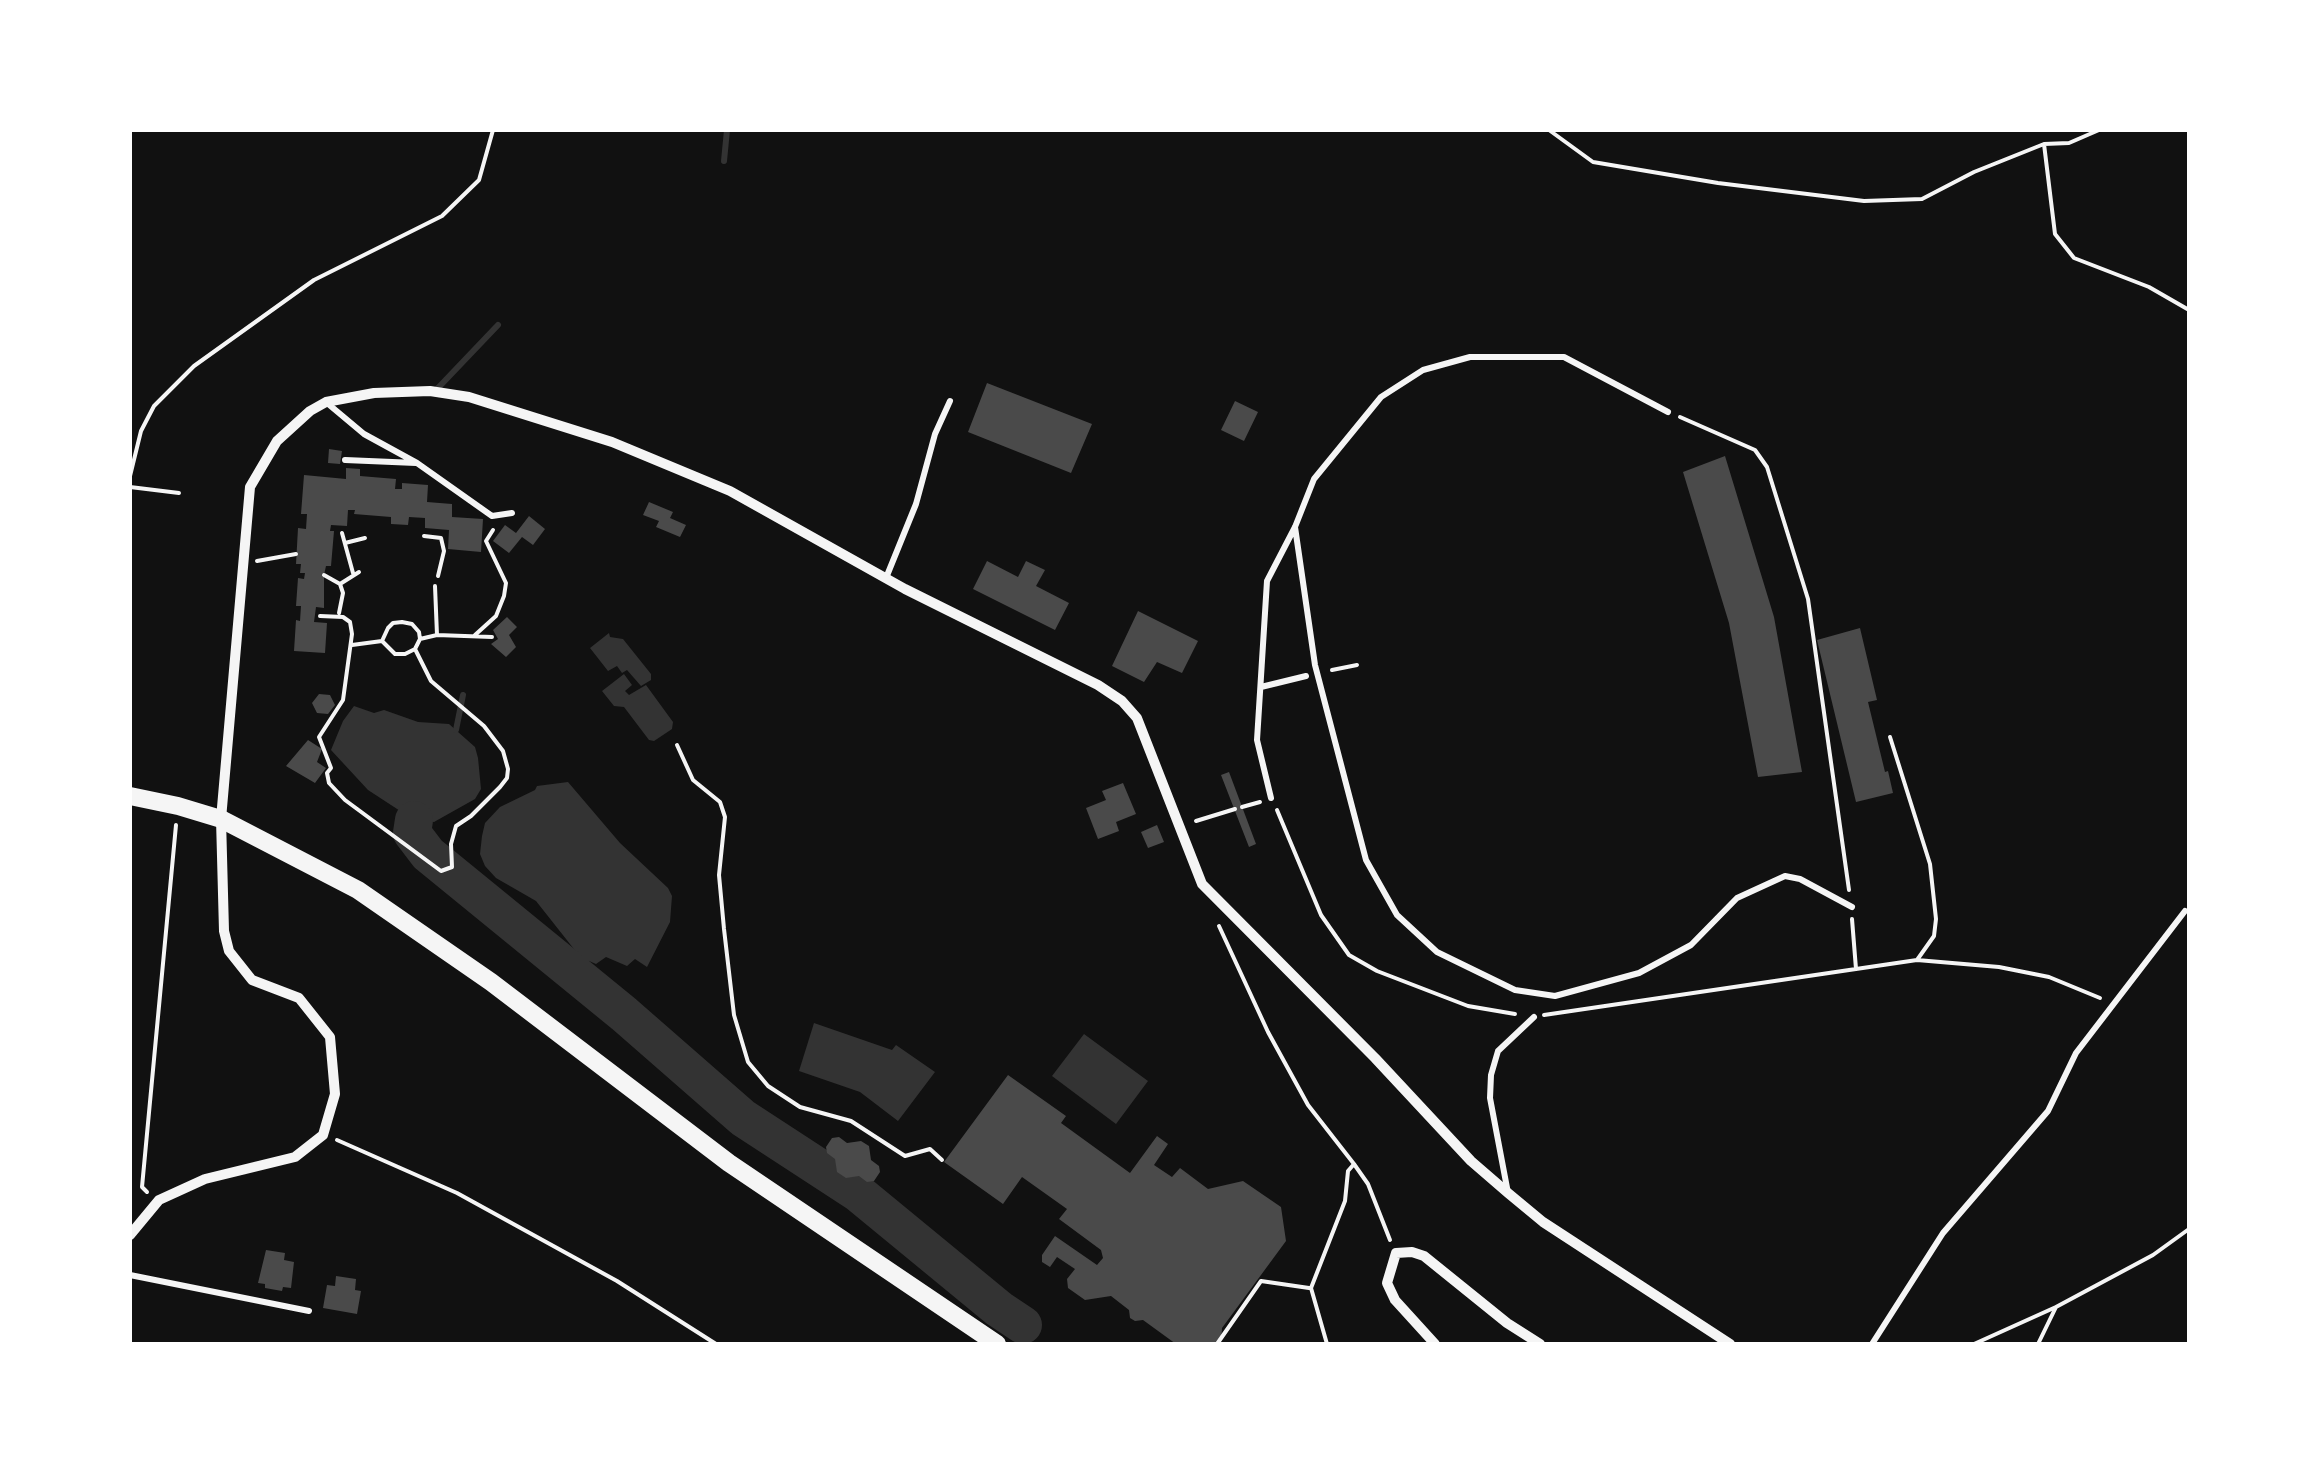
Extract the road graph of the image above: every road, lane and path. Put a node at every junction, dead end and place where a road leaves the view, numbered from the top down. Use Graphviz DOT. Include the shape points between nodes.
graph roads {
  1 [pos="493,130"];
  2 [pos="1548,130"];
  3 [pos="2099,130"];
  4 [pos="2044,144"];
  5 [pos="2189,310"];
  6 [pos="950,401"];
  7 [pos="326,402"];
  8 [pos="1668,412"];
  9 [pos="345,460"];
  10 [pos="417,463"];
  11 [pos="130,476"];
  12 [pos="130,487"];
  13 [pos="179,492"];
  14 [pos="512,513"];
  15 [pos="492,516"];
  16 [pos="1295,527"];
  17 [pos="342,533"];
  18 [pos="424,536"];
  19 [pos="365,538"];
  20 [pos="345,543"];
  21 [pos="296,554"];
  22 [pos="244,564"];
  23 [pos="324,575"];
  24 [pos="438,576"];
  25 [pos="886,578"];
  26 [pos="340,584"];
  27 [pos="435,586"];
  28 [pos="338,615"];
  29 [pos="320,616"];
  30 [pos="437,635"];
  31 [pos="475,635"];
  32 [pos="492,637"];
  33 [pos="420,639"];
  34 [pos="382,641"];
  35 [pos="352,646"];
  36 [pos="415,649"];
  37 [pos="1357,665"];
  38 [pos="1325,672"];
  39 [pos="1306,676"];
  40 [pos="1261,687"];
  41 [pos="1890,737"];
  42 [pos="677,745"];
  43 [pos="130,796"];
  44 [pos="1272,798"];
  45 [pos="178,806"];
  46 [pos="1242,807"];
  47 [pos="1234,809"];
  48 [pos="221,819"];
  49 [pos="1182,826"];
  50 [pos="1202,884"];
  51 [pos="1852,908"];
  52 [pos="2185,911"];
  53 [pos="1917,960"];
  54 [pos="1856,969"];
  55 [pos="2114,1003"];
  56 [pos="1534,1017"];
  57 [pos="324,1135"];
  58 [pos="942,1160"];
  59 [pos="1354,1164"];
  60 [pos="1508,1193"];
  61 [pos="156,1201"];
  62 [pos="2189,1229"];
  63 [pos="130,1235"];
  64 [pos="1396,1253"];
  65 [pos="130,1275"];
  66 [pos="1311,1288"];
  67 [pos="2056,1308"];
  68 [pos="310,1311"];
  69 [pos="1220,1343"];
  70 [pos="716,1344"];
  71 [pos="997,1344"];
  72 [pos="1326,1344"];
  73 [pos="1435,1344"];
  74 [pos="1540,1344"];
  75 [pos="1730,1344"];
  76 [pos="1872,1344"];
  77 [pos="1974,1344"];
  78 [pos="2038,1344"];
  1 -- 11 [label="path" via="479,180 442,216 314,280 194,366 154,406"];
  2 -- 4 [label="path" via="1593,162 1864,200 1922,199"];
  3 -- 4 [label="path"];
  4 -- 5 [label="path" via="2055,234 2074,258"];
  6 -- 25 [label="lane"];
  7 -- 10 [label="lane" via="364,434"];
  7 -- 22 [label="street" via="276,442 250,487"];
  7 -- 25 [label="street" via="430,392 516,411 730,491"];
  8 -- 16 [label="lane" via="1564,358 1470,357 1423,370 1380,398 1350,433 1314,479"];
  8 -- 51 [label="path" via="1755,450 1767,467 1808,599"];
  9 -- 10 [label="lane"];
  10 -- 15 [label="lane"];
  12 -- 13 [label="path"];
  14 -- 15 [label="lane"];
  15 -- 31 [label="path" via="500,523 486,540 506,583 496,616"];
  16 -- 40 [label="lane" via="1267,581"];
  16 -- 51 [label="lane" via="1314,665 1366,860 1396,915 1437,952 1514,990 1554,996 1639,974 1691,945 1737,898 1785,876"];
  17 -- 20 [label="path"];
  18 -- 24 [label="path" via="441,538"];
  19 -- 20 [label="path"];
  20 -- 26 [label="path" via="356,573"];
  21 -- 22 [label="path"];
  22 -- 48 [label="street"];
  23 -- 26 [label="path"];
  25 -- 49 [label="street" via="1122,701 1138,718"];
  26 -- 28 [label="path"];
  27 -- 30 [label="path"];
  28 -- 29 [label="path"];
  28 -- 35 [label="path" via="350,622"];
  30 -- 31 [label="path"];
  30 -- 33 [label="path"];
  31 -- 32 [label="path"];
  33 -- 34 [label="path" via="412,624 402,622 393,623"];
  33 -- 36 [label="path"];
  34 -- 35 [label="path"];
  34 -- 36 [label="path" via="395,654"];
  35 -- 36 [label="path" via="343,700 319,737 331,768 329,783 441,871 452,867 456,826 500,787 508,769 484,726 431,681"];
  37 -- 38 [label="path"];
  39 -- 40 [label="lane"];
  40 -- 44 [label="lane" via="1257,740"];
  41 -- 53 [label="path" via="1930,864 1934,936"];
  42 -- 58 [label="path" via="693,780 720,802 725,817 719,876 734,1015 748,1062 800,1108 851,1121 904,1156 930,1148"];
  43 -- 45 [label="main road"];
  44 -- 46 [label="path"];
  44 -- 56 [label="path" via="1321,914 1350,955 1468,1006"];
  45 -- 48 [label="main road"];
  45 -- 61 [label="path" via="142,1187"];
  47 -- 49 [label="path"];
  48 -- 57 [label="street" via="229,951 252,980 299,998 330,1037 335,1094"];
  48 -- 71 [label="main road" via="358,890 729,1163"];
  49 -- 50 [label="street"];
  50 -- 59 [label="path" via="1268,1032 1308,1105"];
  50 -- 60 [label="street"];
  51 -- 54 [label="path"];
  52 -- 55 [label="lane"];
  53 -- 54 [label="path"];
  53 -- 55 [label="path" via="2050,978"];
  54 -- 56 [label="path"];
  55 -- 76 [label="lane" via="2076,1053 2048,1112 1943,1233"];
  56 -- 60 [label="lane" via="1498,1051 1492,1074 1490,1098"];
  57 -- 61 [label="street" via="295,1157 205,1179"];
  57 -- 70 [label="path" via="457,1193 617,1280"];
  59 -- 64 [label="path"];
  59 -- 66 [label="path"];
  60 -- 75 [label="street"];
  61 -- 63 [label="street"];
  62 -- 67 [label="path"];
  64 -- 73 [label="street" via="1387,1283 1394,1300"];
  64 -- 74 [label="street" via="1424,1256"];
  65 -- 68 [label="lane"];
  66 -- 69 [label="path" via="1262,1281"];
  66 -- 72 [label="path"];
  67 -- 77 [label="path"];
  67 -- 78 [label="path"];
}
